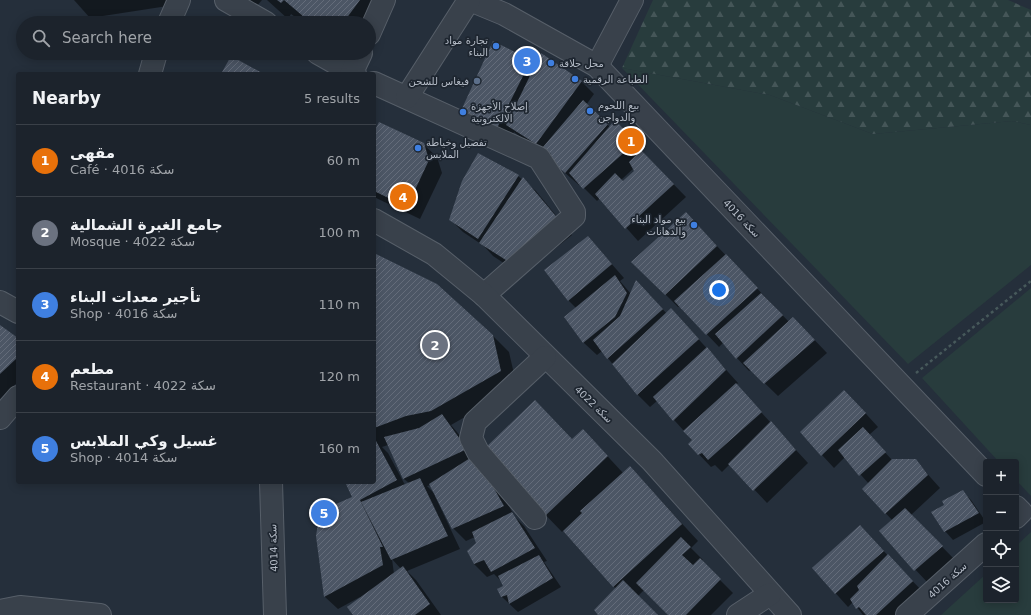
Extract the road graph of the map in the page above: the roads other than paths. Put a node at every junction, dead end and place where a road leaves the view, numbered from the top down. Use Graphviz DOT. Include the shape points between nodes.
graph roads {
  1 [pos="178,0"];
  2 [pos="226,0"];
  3 [pos="384,0"];
  4 [pos="469,0"];
  5 [pos="632,0"];
  6 [pos="172,16"];
  7 [pos="254,16"];
  8 [pos="376,18"];
  9 [pos="154,60"];
  10 [pos="330,60"];
  11 [pos="358,60"];
  12 [pos="597,66"];
  13 [pos="151,72"];
  14 [pos="350,72"];
  15 [pos="354,72"];
  16 [pos="376,83"];
  17 [pos="407,98"];
  18 [pos="376,221"];
  19 [pos="484,295"];
  20 [pos="0,302"];
  21 [pos="16,311"];
  22 [pos="545,357"];
  23 [pos="16,399"];
  24 [pos="0,418"];
  25 [pos="983,472"];
  26 [pos="271,484"];
  27 [pos="535,518"];
  28 [pos="983,547"];
  29 [pos="770,594"];
  30 [pos="0,610"];
  31 [pos="100,615"];
  32 [pos="275,615"];
  33 [pos="738,615"];
  34 [pos="790,615"];
  35 [pos="907,615"];
  1 -- 6 [label="street"];
  2 -- 7 [label="street"];
  3 -- 8 [label="street"];
  4 -- 12 [label="street, سكة 4016" via="504,14"];
  4 -- 17 [label="street"];
  5 -- 12 [label="street"];
  9 -- 13 [label="street"];
  10 -- 14 [label="street"];
  11 -- 15 [label="street"];
  12 -- 25 [label="street, سكة 4016"];
  16 -- 17 [label="street"];
  17 -- 19 [label="street" via="539,158 574,212 574,216"];
  18 -- 19 [label="street, سكة 4022" via="434,254"];
  19 -- 22 [label="street, سكة 4022"];
  20 -- 21 [label="street"];
  22 -- 27 [label="street" via="475,422 471,438 478,452"];
  22 -- 29 [label="street, سكة 4022" via="652,461"];
  23 -- 24 [label="street"];
  26 -- 32 [label="street, سكة 4014"];
  28 -- 35 [label="street, سكة 4016"];
  29 -- 33 [label="street"];
  29 -- 34 [label="street, سكة 4022"];
  30 -- 31 [label="street" via="20,607"];
}
